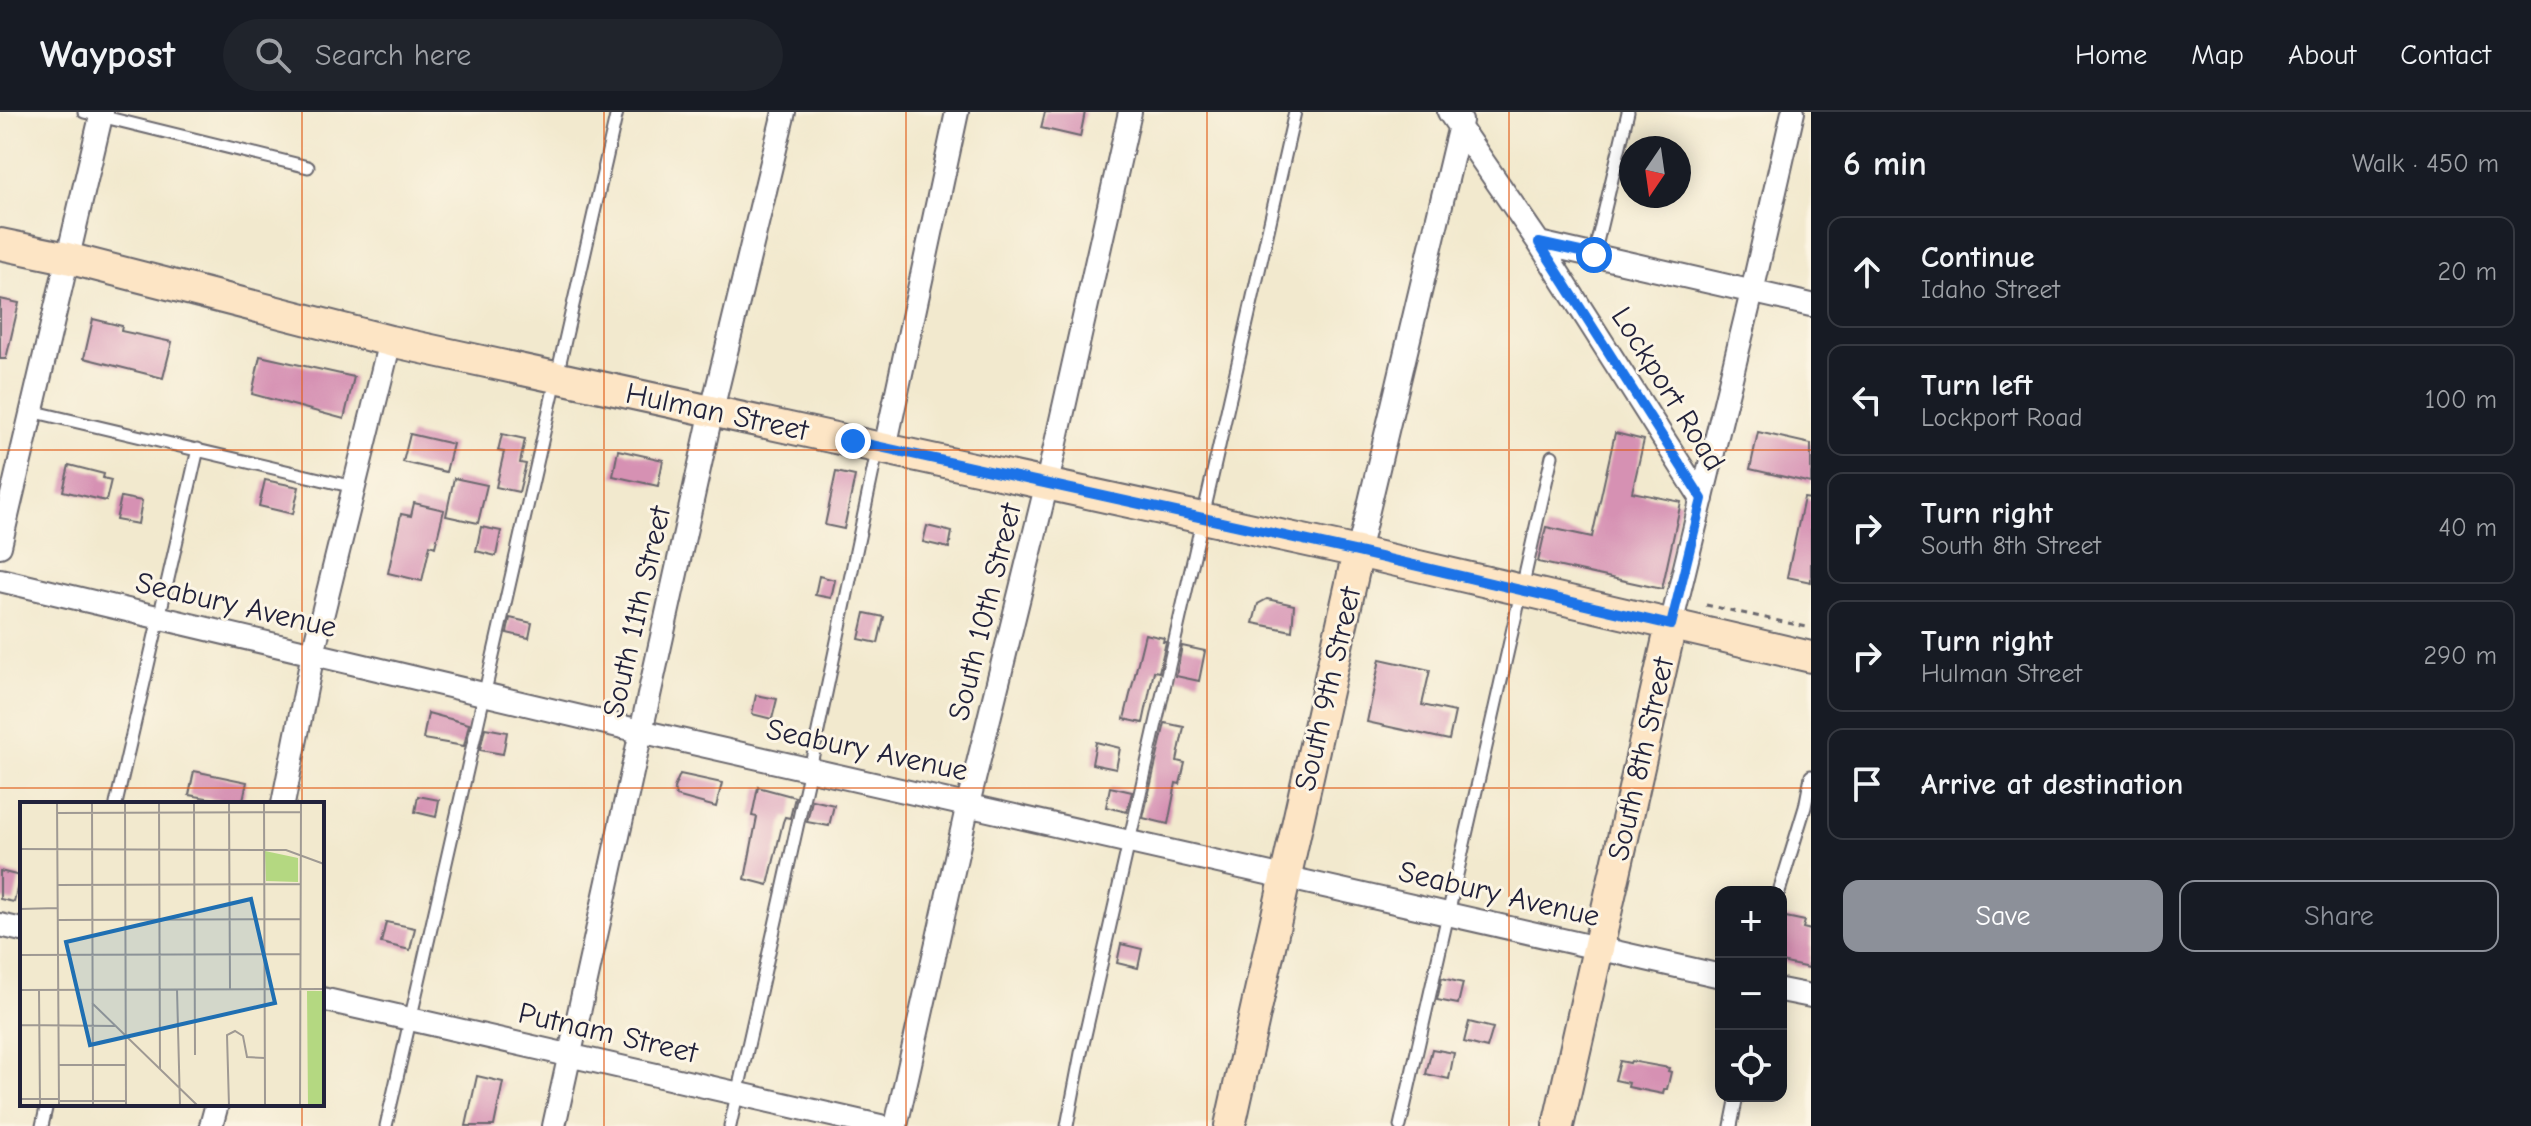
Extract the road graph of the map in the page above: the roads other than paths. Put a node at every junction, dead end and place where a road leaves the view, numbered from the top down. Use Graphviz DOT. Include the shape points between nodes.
graph roads {
  1 [pos="617,112"];
  2 [pos="784,112"];
  3 [pos="957,112"];
  4 [pos="1130,112"];
  5 [pos="1295,112"];
  6 [pos="1628,112"];
  7 [pos="1793,112"];
  8 [pos="95,113"];
  9 [pos="1457,117"];
  10 [pos="308,167"];
  11 [pos="1539,243"];
  12 [pos="0,244"];
  13 [pos="1594,255"];
  14 [pos="67,258"];
  15 [pos="1752,292"];
  16 [pos="1811,305"];
  17 [pos="390,341"];
  18 [pos="556,377"];
  19 [pos="712,410"];
  20 [pos="31,411"];
  21 [pos="881,447"];
  22 [pos="198,449"];
  23 [pos="1552,456"];
  24 [pos="1047,483"];
  25 [pos="354,487"];
  26 [pos="1702,499"];
  27 [pos="1204,518"];
  28 [pos="0,546"];
  29 [pos="1358,552"];
  30 [pos="0,580"];
  31 [pos="1522,590"];
  32 [pos="159,618"];
  33 [pos="1671,625"];
  34 [pos="313,653"];
  35 [pos="1811,657"];
  36 [pos="484,694"];
  37 [pos="640,731"];
  38 [pos="810,769"];
  39 [pos="1811,776"];
  40 [pos="116,802"];
  41 [pos="283,802"];
  42 [pos="968,804"];
  43 [pos="1796,835"];
  44 [pos="1811,839"];
  45 [pos="1131,841"];
  46 [pos="1286,876"];
  47 [pos="1781,886"];
  48 [pos="1448,914"];
  49 [pos="0,925"];
  50 [pos="20,930"];
  51 [pos="1598,948"];
  52 [pos="1715,975"];
  53 [pos="1787,991"];
  54 [pos="1811,996"];
  55 [pos="324,999"];
  56 [pos="410,1019"];
  57 [pos="570,1055"];
  58 [pos="738,1094"];
  59 [pos="1736,1102"];
  60 [pos="47,1106"];
  61 [pos="216,1106"];
  62 [pos="42,1126"];
  63 [pos="211,1126"];
  64 [pos="386,1126"];
  65 [pos="554,1126"];
  66 [pos="730,1126"];
  67 [pos="880,1126"];
  68 [pos="896,1126"];
  69 [pos="1067,1126"];
  70 [pos="1230,1126"];
  71 [pos="1400,1126"];
  72 [pos="1558,1126"];
  73 [pos="1731,1126"];
  1 -- 18 [label="lane"];
  2 -- 19 [label="street, South 11th Street"];
  3 -- 21 [label="street"];
  4 -- 24 [label="street, South 10th Street"];
  5 -- 27 [label="lane"];
  6 -- 13 [label="lane"];
  7 -- 15 [label="street, South 8th Street"];
  8 -- 10 [label="lane"];
  8 -- 14 [label="street"];
  9 -- 11 [label="street, Lockport Road"];
  9 -- 29 [label="street, South 9th Street"];
  11 -- 13 [label="street"];
  11 -- 26 [label="street, Lockport Road"];
  12 -- 14 [label="street, Hulman Street"];
  13 -- 15 [label="street"];
  14 -- 17 [label="street, Hulman Street"];
  14 -- 20 [label="street"];
  15 -- 16 [label="street"];
  15 -- 26 [label="street, South 8th Street"];
  17 -- 18 [label="street, Hulman Street"];
  17 -- 25 [label="street"];
  18 -- 19 [label="street, Hulman Street"];
  18 -- 36 [label="lane"];
  19 -- 21 [label="street, Hulman Street"];
  19 -- 37 [label="street, South 11th Street"];
  20 -- 22 [label="lane"];
  20 -- 28 [label="street"];
  21 -- 24 [label="street, Hulman Street"];
  21 -- 38 [label="lane"];
  22 -- 25 [label="lane"];
  22 -- 32 [label="lane"];
  23 -- 31 [label="lane"];
  24 -- 27 [label="street, Hulman Street"];
  24 -- 42 [label="street, South 10th Street"];
  25 -- 34 [label="street"];
  26 -- 33 [label="street, South 8th Street"];
  27 -- 29 [label="street, Hulman Street"];
  27 -- 45 [label="lane"];
  29 -- 31 [label="street, Hulman Street"];
  29 -- 46 [label="street, South 9th Street"];
  30 -- 32 [label="street, Seabury Avenue"];
  31 -- 33 [label="street, Hulman Street"];
  31 -- 48 [label="lane"];
  32 -- 34 [label="street, Seabury Avenue"];
  32 -- 40 [label="lane"];
  33 -- 35 [label="street, Hulman Street"];
  33 -- 51 [label="street, South 8th Street"];
  34 -- 36 [label="street, Seabury Avenue"];
  34 -- 41 [label="street"];
  36 -- 37 [label="street, Seabury Avenue"];
  36 -- 56 [label="lane"];
  37 -- 38 [label="street, Seabury Avenue"];
  37 -- 57 [label="street, South 11th Street"];
  38 -- 42 [label="street, Seabury Avenue"];
  38 -- 58 [label="lane"];
  39 -- 43 [label="lane"];
  42 -- 45 [label="street, Seabury Avenue"];
  42 -- 68 [label="street, South 10th Street"];
  43 -- 44 [label="lane"];
  43 -- 47 [label="lane"];
  45 -- 46 [label="street, Seabury Avenue"];
  45 -- 69 [label="lane"];
  46 -- 48 [label="street, Seabury Avenue"];
  46 -- 70 [label="street, South 9th Street"];
  48 -- 51 [label="street, Seabury Avenue"];
  48 -- 71 [label="lane"];
  49 -- 50 [label="street"];
  51 -- 52 [label="street, Seabury Avenue"];
  51 -- 72 [label="street, South 8th Street"];
  53 -- 54 [label="street"];
  55 -- 56 [label="street, Putnam Street"];
  56 -- 57 [label="street, Putnam Street"];
  56 -- 64 [label="lane"];
  57 -- 58 [label="street, Putnam Street"];
  57 -- 65 [label="street, South 11th Street"];
  58 -- 66 [label="lane"];
  58 -- 67 [label="street, Putnam Street"];
  59 -- 73 [label="lane"];
  60 -- 62 [label="lane"];
  61 -- 63 [label="street"];
}
